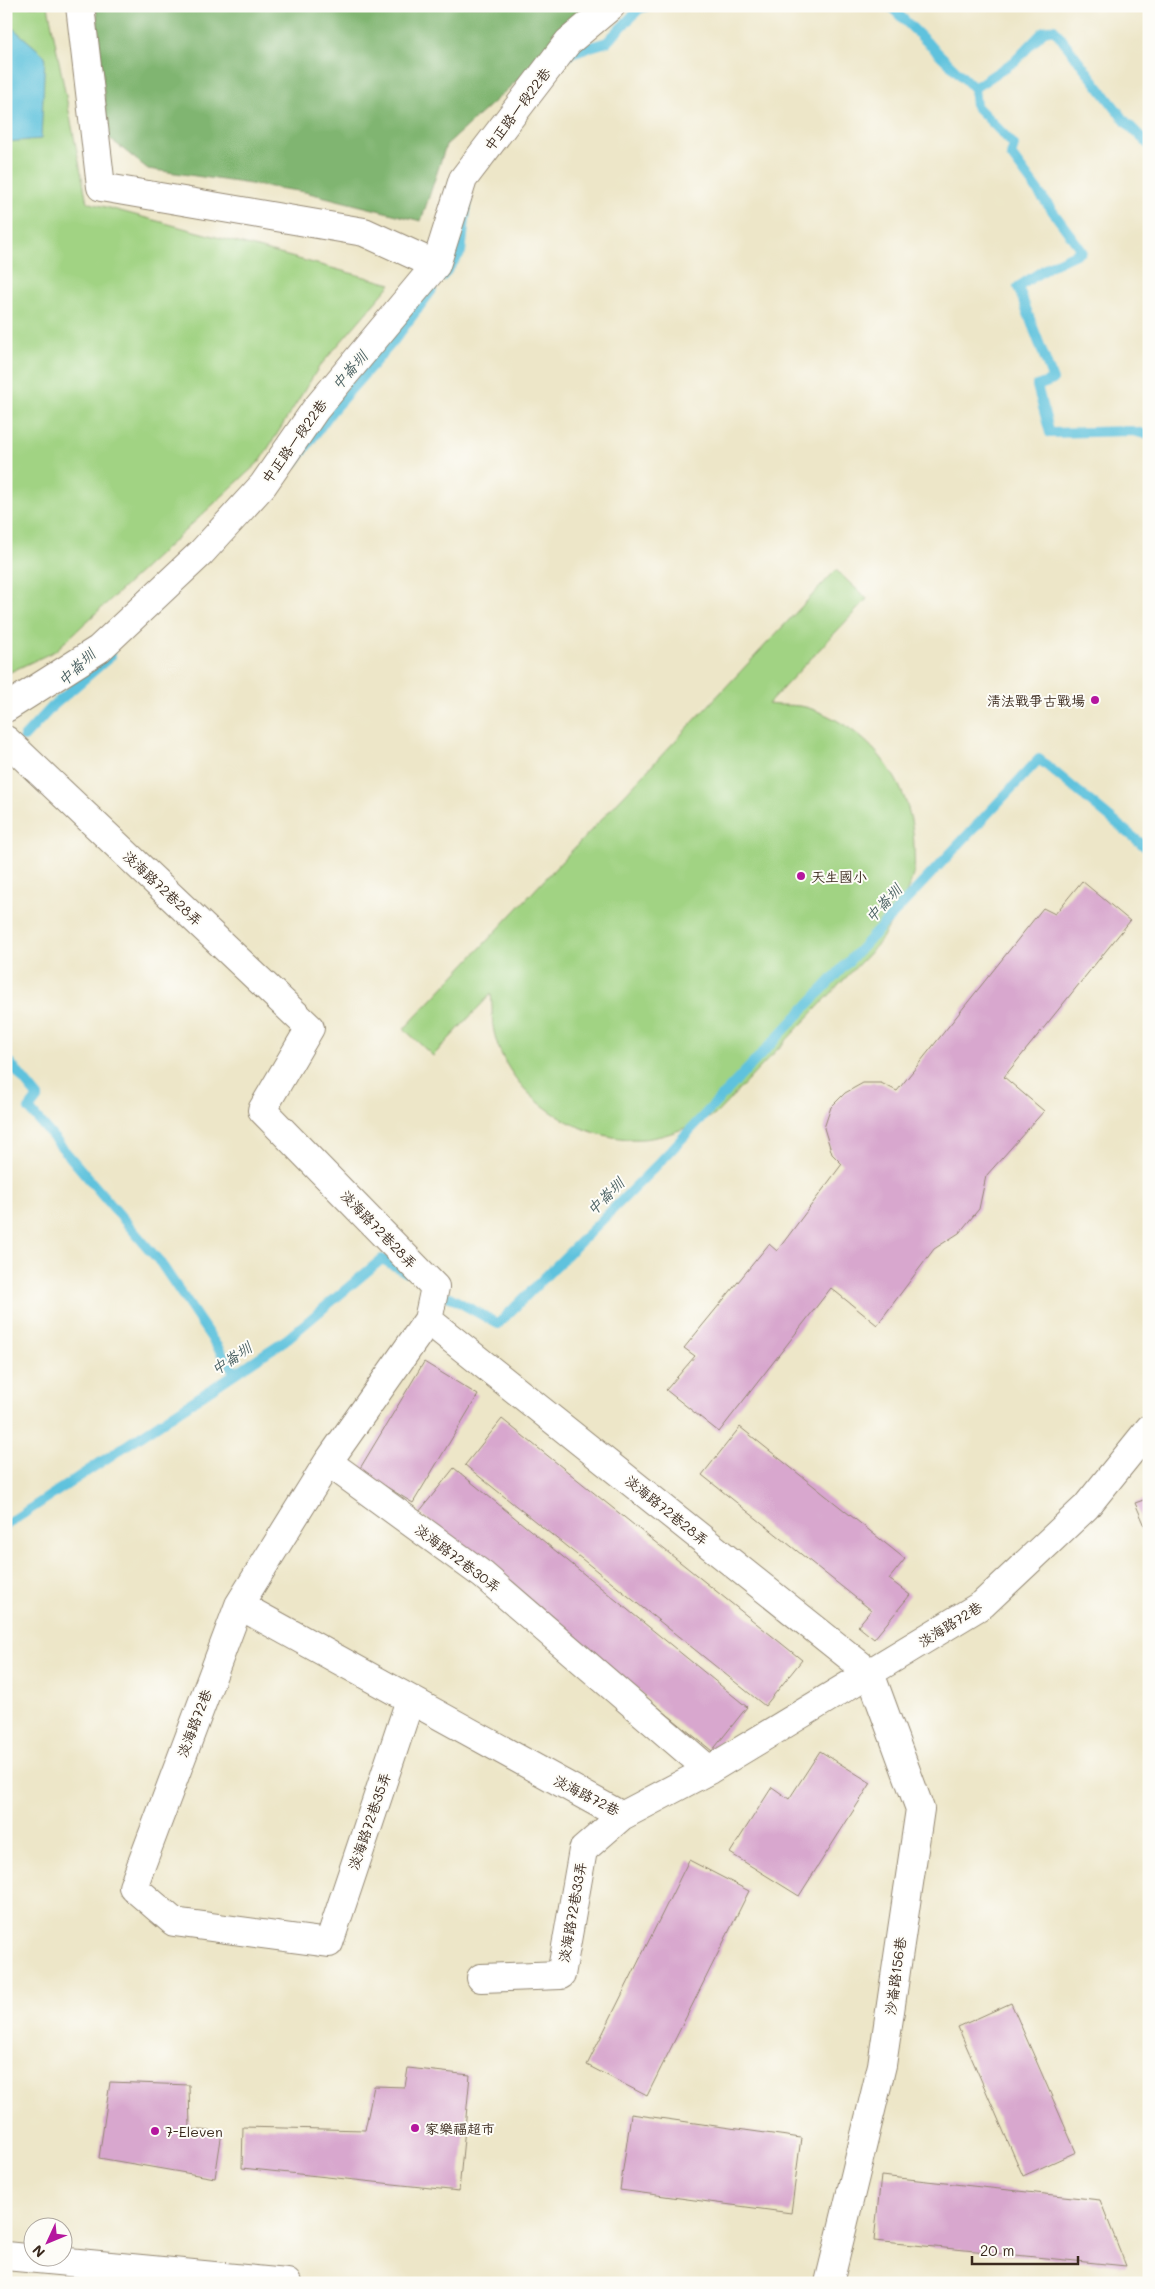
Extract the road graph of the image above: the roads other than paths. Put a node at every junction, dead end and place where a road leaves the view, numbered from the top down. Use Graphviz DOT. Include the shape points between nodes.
graph roads {
  1 [pos="80,6"];
  2 [pos="611,6"];
  3 [pos="436,265"];
  4 [pos="6,708"];
  5 [pos="6,740"];
  6 [pos="428,1320"];
  7 [pos="1149,1430"];
  8 [pos="328,1462"];
  9 [pos="239,1605"];
  10 [pos="870,1672"];
  11 [pos="410,1700"];
  12 [pos="709,1770"];
  13 [pos="622,1816"];
  14 [pos="328,1943"];
  15 [pos="481,1978"];
  16 [pos="6,2256"];
  17 [pos="41,2271"];
  18 [pos="287,2283"];
  19 [pos="829,2283"];
  1 -- 3 [label="street" via="101,187 364,232"];
  2 -- 3 [label="street, 中正路一段22巷" via="568,42 463,179"];
  3 -- 4 [label="street, 中正路一段22巷" via="315,410 263,485 202,553 99,649"];
  5 -- 6 [label="street, 淡海路72巷28弄" via="310,1028 262,1110 436,1287"];
  6 -- 8 [label="street"];
  6 -- 10 [label="street, 淡海路72巷28弄"];
  7 -- 10 [label="street, 淡海路72巷" via="1086,1507 983,1604"];
  8 -- 9 [label="street"];
  8 -- 12 [label="street, 淡海路72巷30弄" via="483,1575"];
  9 -- 11 [label="street, 淡海路72巷"];
  9 -- 14 [label="street, 淡海路72巷" via="133,1887 174,1922"];
  10 -- 12 [label="street, 淡海路72巷"];
  10 -- 19 [label="street, 沙崙路156巷" via="920,1809 882,2065"];
  11 -- 13 [label="street, 淡海路72巷"];
  11 -- 14 [label="street, 淡海路72巷35弄"];
  12 -- 13 [label="street, 淡海路72巷"];
  13 -- 15 [label="street, 淡海路72巷33弄" via="583,1850 561,1975"];
  16 -- 17 [label="street"];
  17 -- 18 [label="street"];
}
